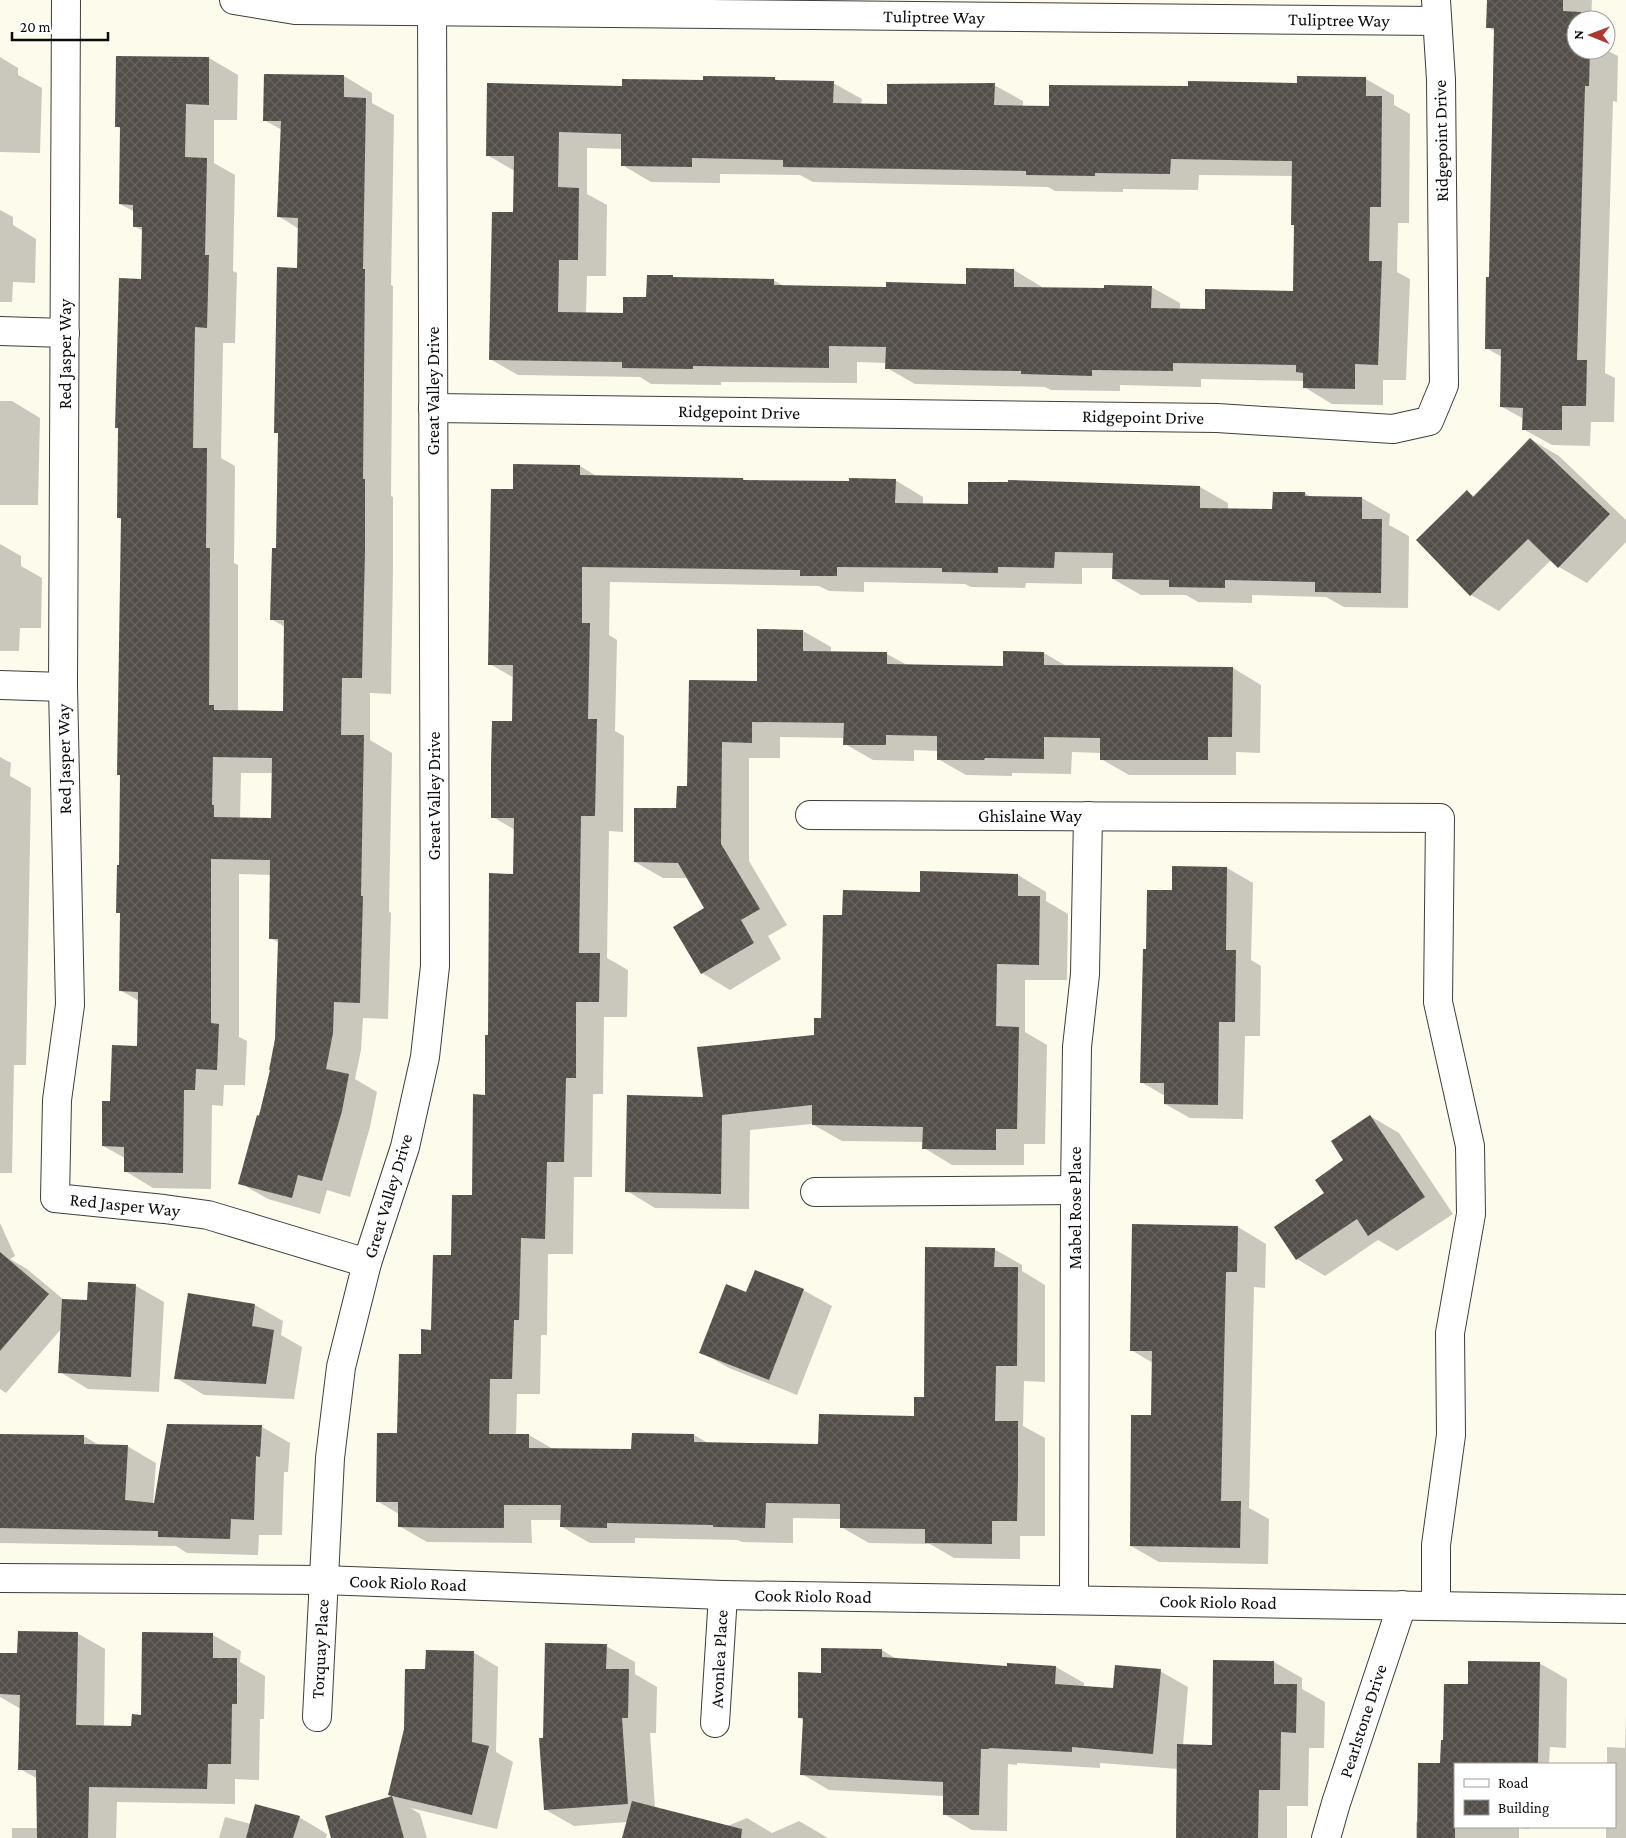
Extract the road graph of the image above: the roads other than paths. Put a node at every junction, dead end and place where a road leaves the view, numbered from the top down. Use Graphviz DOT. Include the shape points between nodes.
graph roads {
  1 [pos="66,0"];
  2 [pos="234,0"];
  3 [pos="432,6"];
  4 [pos="1436,11"];
  5 [pos="0,332"];
  6 [pos="65,333"];
  7 [pos="433,408"];
  8 [pos="0,686"];
  9 [pos="63,687"];
  10 [pos="810,815"];
  11 [pos="1088,816"];
  12 [pos="1075,1190"];
  13 [pos="815,1192"];
  14 [pos="367,1264"];
  15 [pos="0,1578"];
  16 [pos="323,1580"];
  17 [pos="722,1595"];
  18 [pos="1074,1600"];
  19 [pos="1402,1605"];
  20 [pos="1436,1606"];
  21 [pos="1626,1609"];
  22 [pos="317,1717"];
  23 [pos="715,1723"];
  24 [pos="1326,1838"];
  1 -- 6 [label="street, Red Jasper Way"];
  2 -- 3 [label="street, Tuliptree Way" via="295,10"];
  3 -- 4 [label="street, Tuliptree Way"];
  3 -- 7 [label="street, Great Valley Drive"];
  4 -- 7 [label="street, Ridgepoint Drive" via="1440,80 1444,386 1429,421 1394,429 1216,418"];
  5 -- 6 [label="street"];
  6 -- 9 [label="street, Red Jasper Way"];
  7 -- 14 [label="street, Great Valley Drive" via="435,966 425,1057 405,1147"];
  8 -- 9 [label="street"];
  9 -- 14 [label="street, Red Jasper Way" via="70,1005 57,1100 55,1198 208,1215"];
  10 -- 11 [label="street, Ghislaine Way"];
  11 -- 12 [label="street, Mabel Rose Place" via="1085,974 1077,1048"];
  11 -- 20 [label="street, Ghislaine Way" via="1440,818 1438,1002 1470,1146 1471,1214 1450,1333 1451,1435 1436,1545"];
  12 -- 13 [label="street"];
  12 -- 18 [label="street, Mabel Rose Place"];
  14 -- 16 [label="street, Great Valley Drive" via="341,1367 330,1458"];
  15 -- 16 [label="street, Cook Riolo Road"];
  16 -- 17 [label="street, Cook Riolo Road"];
  16 -- 22 [label="street, Torquay Place"];
  17 -- 18 [label="street, Cook Riolo Road"];
  17 -- 23 [label="street, Avonlea Place"];
  18 -- 19 [label="street, Cook Riolo Road"];
  19 -- 20 [label="street, Cook Riolo Road"];
  19 -- 24 [label="street, Pearlstone Drive"];
  20 -- 21 [label="street, Cook Riolo Road"];
}
